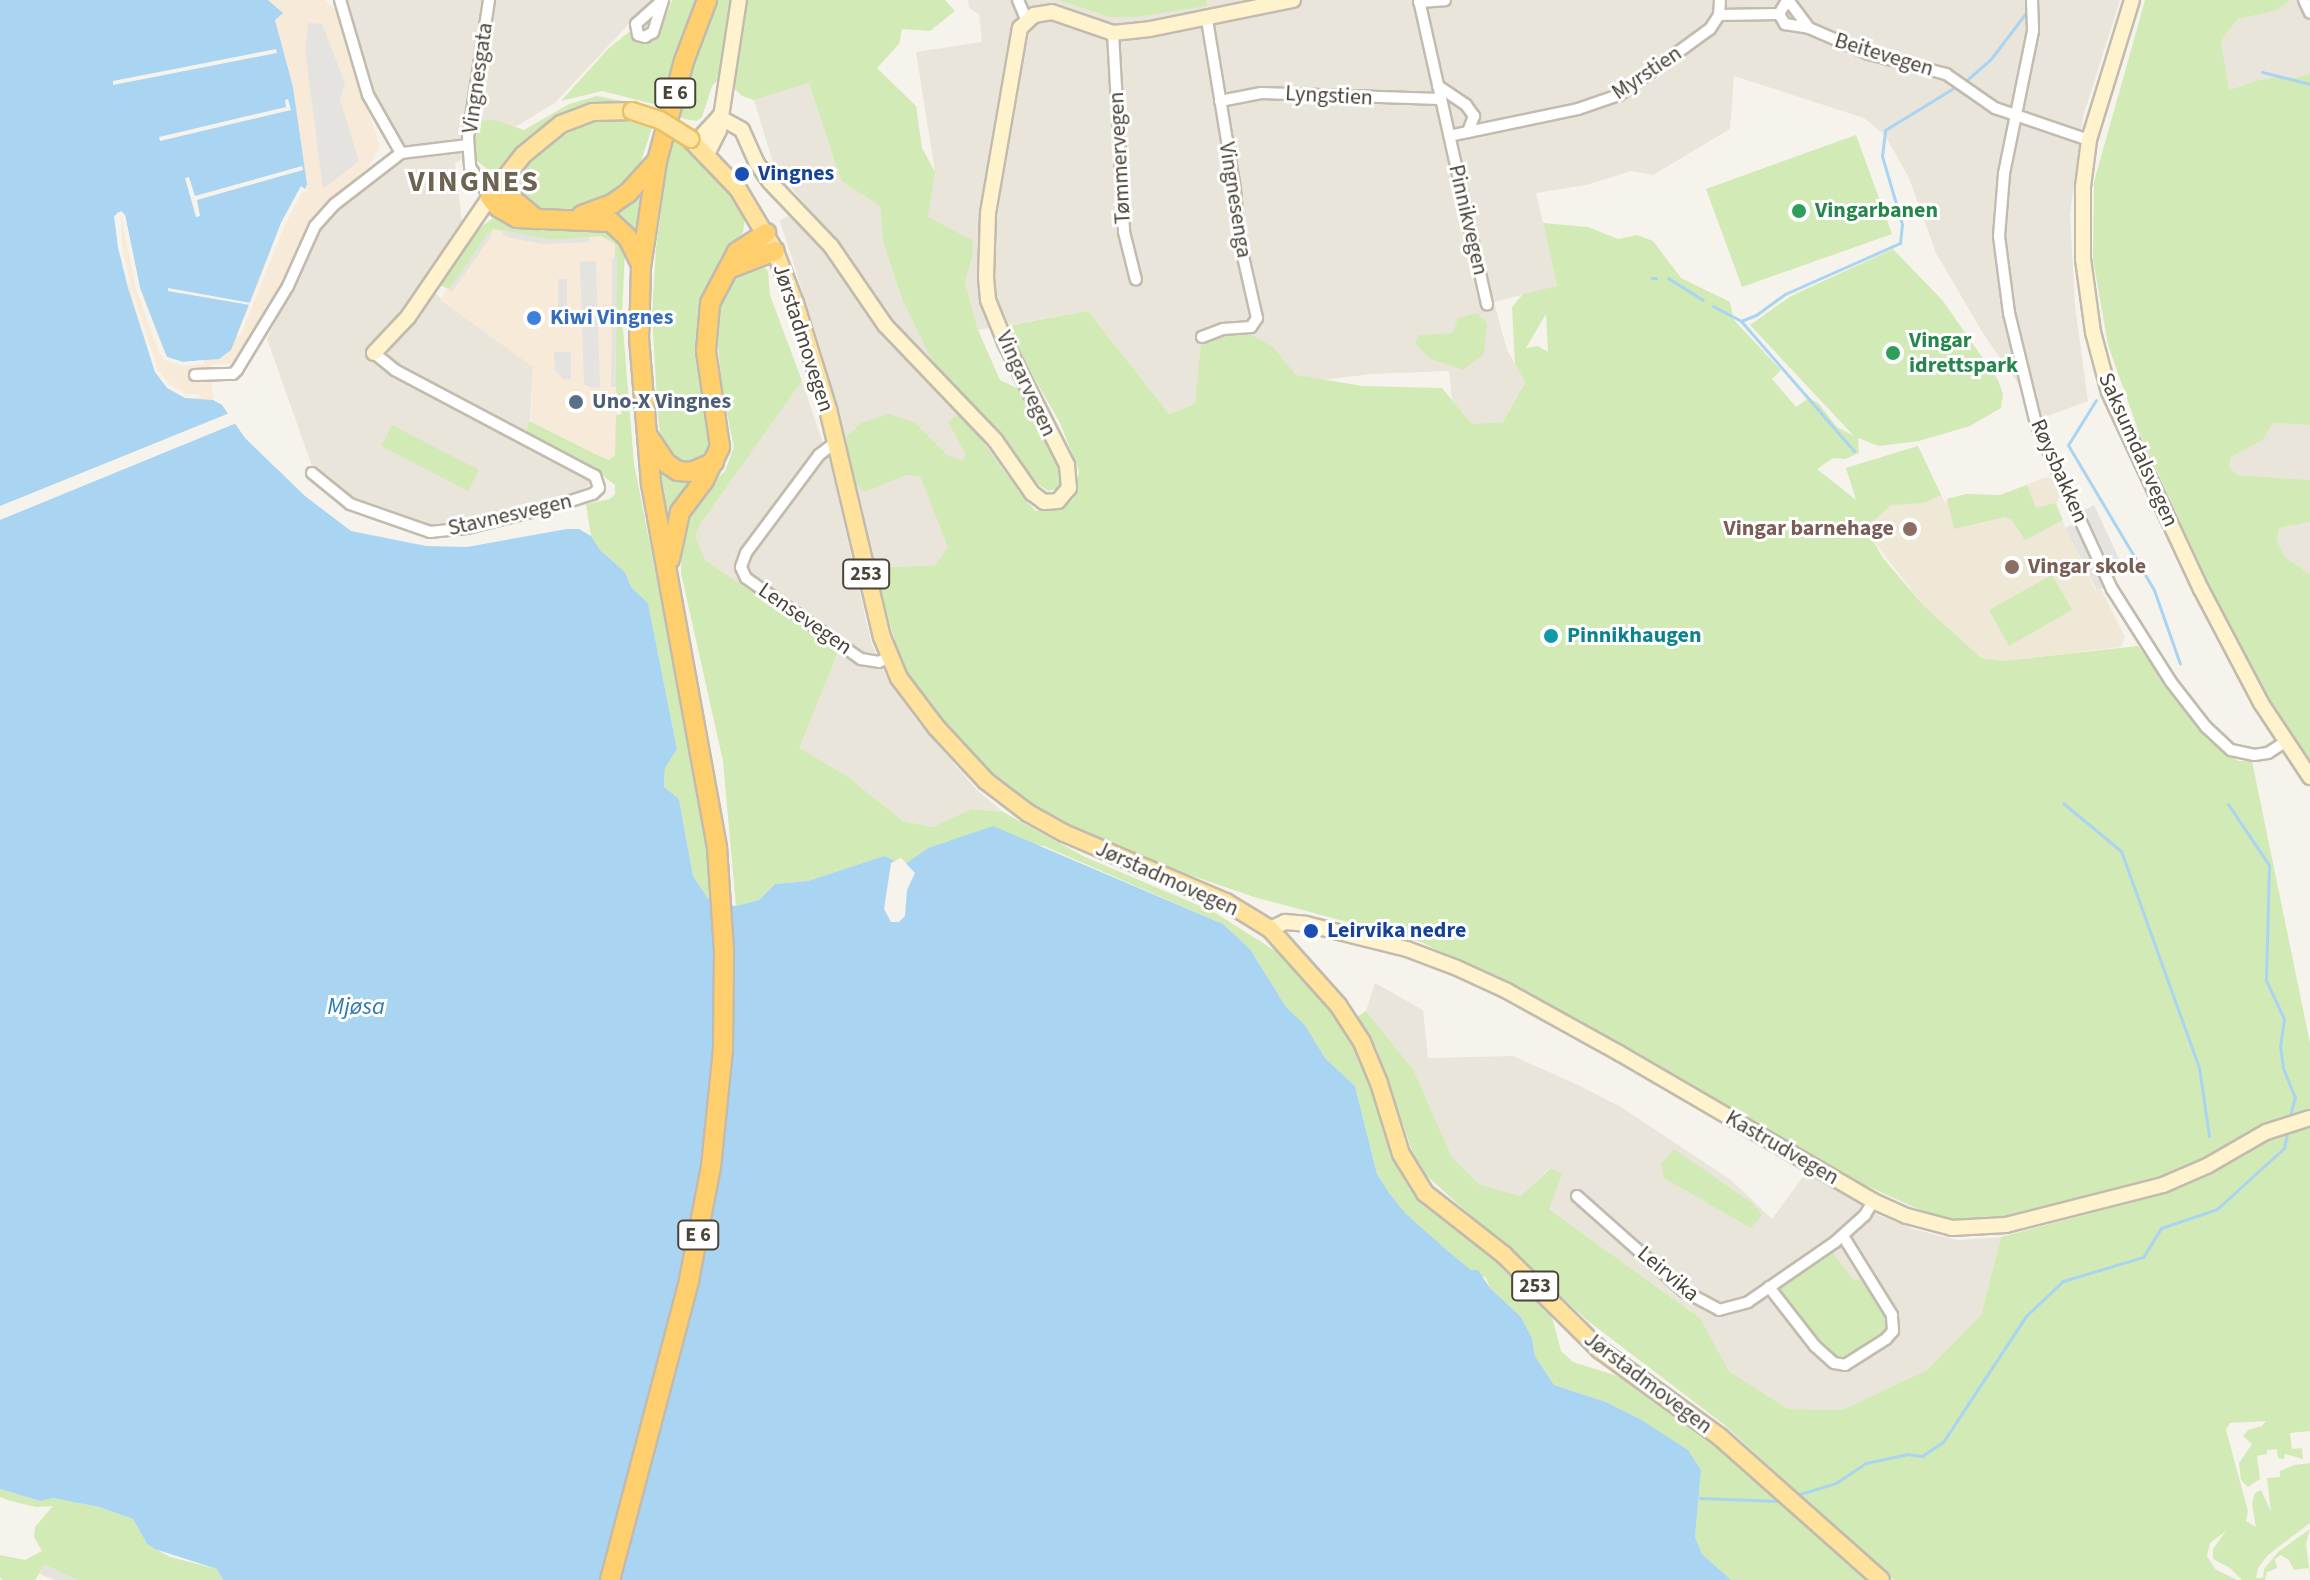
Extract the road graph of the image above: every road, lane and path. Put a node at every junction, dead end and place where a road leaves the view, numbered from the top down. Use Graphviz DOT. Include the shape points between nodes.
graph roads {
  1 [pos="489,0"];
  2 [pos="707,0"];
  3 [pos="739,0"];
  4 [pos="1018,0"];
  5 [pos="1293,0"];
  6 [pos="1445,0"];
  7 [pos="1720,0"];
  8 [pos="2032,0"];
  9 [pos="2132,0"];
  10 [pos="2304,0"];
  11 [pos="1419,1"];
  12 [pos="338,2"];
  13 [pos="1786,2"];
  14 [pos="2310,13"];
  15 [pos="1779,14"];
  16 [pos="1719,15"];
  17 [pos="1026,19"];
  18 [pos="1207,20"];
  19 [pos="1809,28"];
  20 [pos="1113,33"];
  21 [pos="1437,85"];
  22 [pos="1440,99"];
  23 [pos="1220,101"];
  24 [pos="2018,116"];
  25 [pos="719,117"];
  26 [pos="1468,132"];
  27 [pos="1449,136"];
  28 [pos="2089,140"];
  29 [pos="468,145"];
  30 [pos="697,145"];
  31 [pos="401,153"];
  32 [pos="657,161"];
  33 [pos="494,192"];
  34 [pos="572,219"];
  35 [pos="766,233"];
  36 [pos="775,251"];
  37 [pos="641,267"];
  38 [pos="728,269"];
  39 [pos="1136,280"];
  40 [pos="1487,304"];
  41 [pos="1202,337"];
  42 [pos="374,353"];
  43 [pos="195,375"];
  44 [pos="645,432"];
  45 [pos="836,442"];
  46 [pos="714,462"];
  47 [pos="312,473"];
  48 [pos="668,569"];
  49 [pos="889,657"];
  50 [pos="2285,742"];
  51 [pos="2310,777"];
  52 [pos="1270,929"];
  53 [pos="2310,1118"];
  54 [pos="1577,1196"];
  55 [pos="1873,1201"];
  56 [pos="1843,1236"];
  57 [pos="1769,1287"];
  58 [pos="610,1580"];
  59 [pos="1881,1580"];
  1 -- 29 [label="street, Vingnesgata"];
  2 -- 32 [label="highway, E 6"];
  3 -- 25 [label="main road"];
  4 -- 17 [label="street"];
  5 -- 18 [label="main road"];
  6 -- 11 [label="street"];
  7 -- 16 [label="street"];
  8 -- 24 [label="street, Røysbakken" via="2033,31"];
  9 -- 28 [label="main road, Saksumdalsvegen"];
  10 -- 14 [label="street"];
  11 -- 21 [label="street, Pinnikvegen"];
  12 -- 31 [label="street" via="368,95"];
  13 -- 15 [label="street, Beitevegen"];
  13 -- 19 [label="street, Beitevegen"];
  15 -- 16 [label="street"];
  15 -- 19 [label="street, Beitevegen" via="1785,24"];
  16 -- 26 [label="street, Myrstien" via="1710,29 1619,95"];
  17 -- 20 [label="main road" via="1052,12"];
  17 -- 25 [label="main road, Vingarvegen" via="1017,36 988,213 986,277 988,300 1005,342 1067,465 1069,488 1058,501 1044,502 1032,493 995,440 885,325 831,246 770,182 742,130"];
  18 -- 20 [label="main road"];
  18 -- 23 [label="street, Vingnesenga"];
  19 -- 24 [label="street, Beitevegen" via="1869,54 1946,74 1979,99"];
  20 -- 39 [label="street, Tømmervegen" via="1124,232"];
  21 -- 22 [label="street, Pinnikvegen"];
  21 -- 26 [label="street, Pinnikvegen" via="1471,111 1474,121"];
  22 -- 23 [label="street, Lyngstien" via="1261,93"];
  22 -- 27 [label="street, Pinnikvegen"];
  23 -- 41 [label="street, Vingnesenga" via="1241,251 1257,318 1251,327"];
  24 -- 28 [label="street, Beitevegen"];
  24 -- 50 [label="street, Røysbakken" via="2004,174 2000,247 2009,313 2046,452 2125,613 2206,727 2243,754 2268,753"];
  25 -- 30 [label="main road"];
  26 -- 27 [label="street, Pinnikvegen"];
  27 -- 40 [label="street, Pinnikvegen"];
  28 -- 50 [label="main road, Saksumdalsvegen" via="2083,259 2093,332 2109,392 2201,589"];
  29 -- 31 [label="street"];
  29 -- 33 [label="street, Vingnesgata" via="474,175"];
  30 -- 33 [label="main road, 253, bridge" via="660,120 632,111 592,112 561,124 523,155"];
  30 -- 35 [label="main road, Jørstadmovegen / 253" via="746,200"];
  31 -- 43 [label="street" via="315,226 288,286 237,370"];
  32 -- 34 [label="highway" via="621,198"];
  32 -- 37 [label="highway, E 6"];
  33 -- 34 [label="highway" via="498,207 517,218"];
  33 -- 42 [label="main road" via="408,317"];
  34 -- 37 [label="highway" via="618,226"];
  35 -- 36 [label="main road, Jørstadmovegen / 253"];
  35 -- 38 [label="highway" via="737,252"];
  36 -- 38 [label="highway"];
  36 -- 45 [label="main road, Jørstadmovegen / 253"];
  37 -- 44 [label="highway, E 6" via="639,352"];
  38 -- 46 [label="highway" via="707,319 707,364 721,435"];
  42 -- 47 [label="street, Stavnesvegen" via="395,370 595,476 599,488 543,510 430,532 350,504"];
  44 -- 46 [label="highway" via="678,471"];
  44 -- 48 [label="highway, E 6"];
  45 -- 49 [label="main road, Jørstadmovegen / 253"];
  45 -- 49 [label="street, Lensevegen" via="819,455 741,567 746,578 861,659 879,662"];
  46 -- 48 [label="highway" via="680,512"];
  48 -- 58 [label="highway, E 6" via="708,782 720,880 724,1014 711,1167 677,1331"];
  49 -- 52 [label="main road, Jørstadmovegen / 253" via="936,727 1007,799 1064,833 1226,902"];
  50 -- 51 [label="main road, Saksumdalsvegen"];
  52 -- 55 [label="main road, Kastrudvegen" via="1285,922 1306,924 1407,949 1457,968 1619,1053"];
  52 -- 59 [label="main road, Jørstadmovegen / 253" via="1358,1034 1401,1154 1425,1193 1504,1255 1600,1350 1720,1437"];
  53 -- 55 [label="main road, Kastrudvegen" via="2266,1132 2163,1185 2006,1225 1952,1228"];
  54 -- 57 [label="street, Leirvika" via="1702,1303 1730,1310"];
  55 -- 56 [label="street, Leirvika"];
  56 -- 57 [label="street, Leirvika"];
  56 -- 57 [label="street" via="1894,1324 1886,1339 1845,1365 1825,1358"];
}
